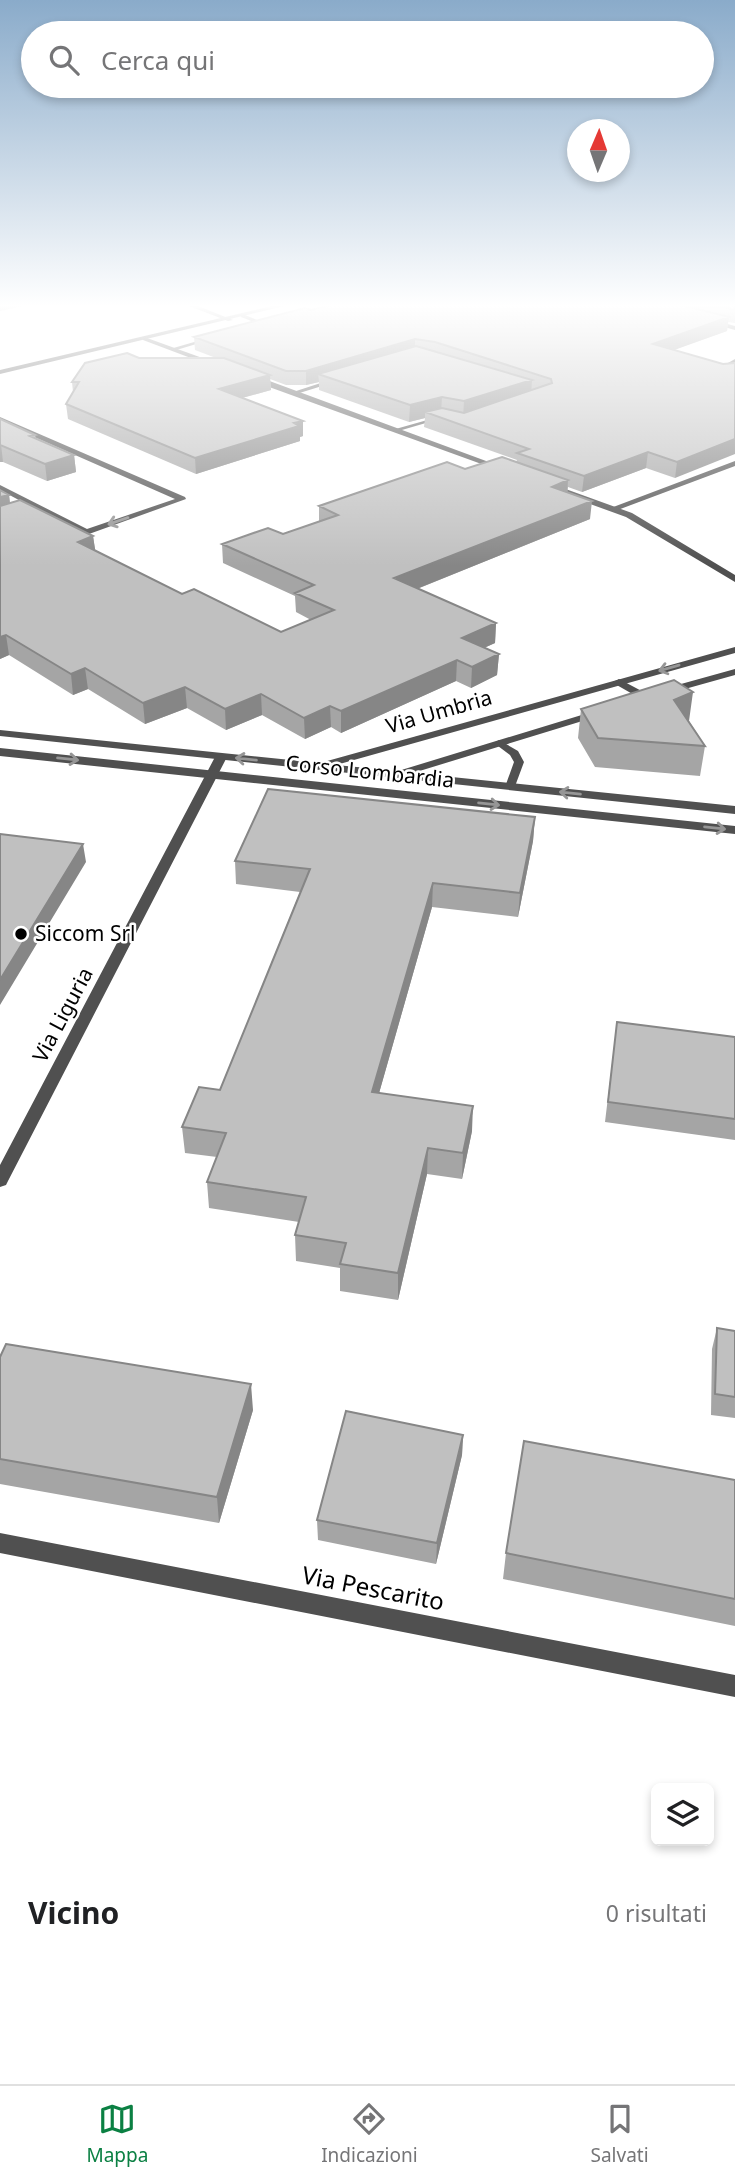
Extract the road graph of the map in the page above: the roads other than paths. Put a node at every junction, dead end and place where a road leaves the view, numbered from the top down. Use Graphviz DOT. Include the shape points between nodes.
graph roads {
  1 [pos="288,391"];
  2 [pos="300,391"];
  3 [pos="293,393"];
  4 [pos="0,419"];
  5 [pos="454,420"];
  6 [pos="395,430"];
  7 [pos="735,463"];
  8 [pos="509,471"];
  9 [pos="535,481"];
  10 [pos="0,487"];
  11 [pos="612,509"];
  12 [pos="735,579"];
  13 [pos="735,650"];
  14 [pos="735,672"];
  15 [pos="619,682"];
  16 [pos="610,709"];
  17 [pos="0,733"];
  18 [pos="499,743"];
  19 [pos="0,752"];
  20 [pos="221,757"];
  21 [pos="317,766"];
  22 [pos="212,774"];
  23 [pos="395,775"];
  24 [pos="269,780"];
  25 [pos="510,787"];
  26 [pos="352,789"];
  27 [pos="614,797"];
  28 [pos="735,810"];
  29 [pos="610,817"];
  30 [pos="735,830"];
  31 [pos="0,1181"];
  32 [pos="0,1543"];
  33 [pos="735,1686"];
  1 -- 3 [label="street"];
  2 -- 3 [label="lane"];
  3 -- 6 [label="street"];
  4 -- 10 [label="lane, one-way" via="182,499 86,532"];
  5 -- 6 [label="lane" via="429,419"];
  6 -- 8 [label="street"];
  7 -- 11 [label="lane"];
  9 -- 11 [label="street"];
  11 -- 12 [label="street"];
  13 -- 15 [label="street, Via Umbria, one-way"];
  14 -- 15 [label="street" via="641,699"];
  15 -- 21 [label="street, Via Umbria"];
  16 -- 18 [label="street"];
  17 -- 20 [label="street, Corso Lombardia"];
  18 -- 23 [label="street"];
  18 -- 25 [label="lane" via="519,762"];
  19 -- 22 [label="street, Corso Lombardia, one-way"];
  21 -- 20 [label="street, Corso Lombardia, one-way"];
  20 -- 22 [label="street, Via Liguria"];
  21 -- 23 [label="street, Corso Lombardia"];
  21 -- 24 [label="street, Via Umbria"];
  22 -- 24 [label="street, Corso Lombardia"];
  22 -- 31 [label="street, Via Liguria"];
  23 -- 25 [label="street, Corso Lombardia"];
  23 -- 26 [label="street"];
  24 -- 26 [label="street, Corso Lombardia"];
  27 -- 25 [label="street, Corso Lombardia, one-way"];
  26 -- 29 [label="street, Corso Lombardia, one-way"];
  27 -- 28 [label="street, Corso Lombardia"];
  27 -- 29 [label="street"];
  29 -- 30 [label="street, Corso Lombardia, one-way"];
  32 -- 33 [label="street, Via Pescarito"];
}
